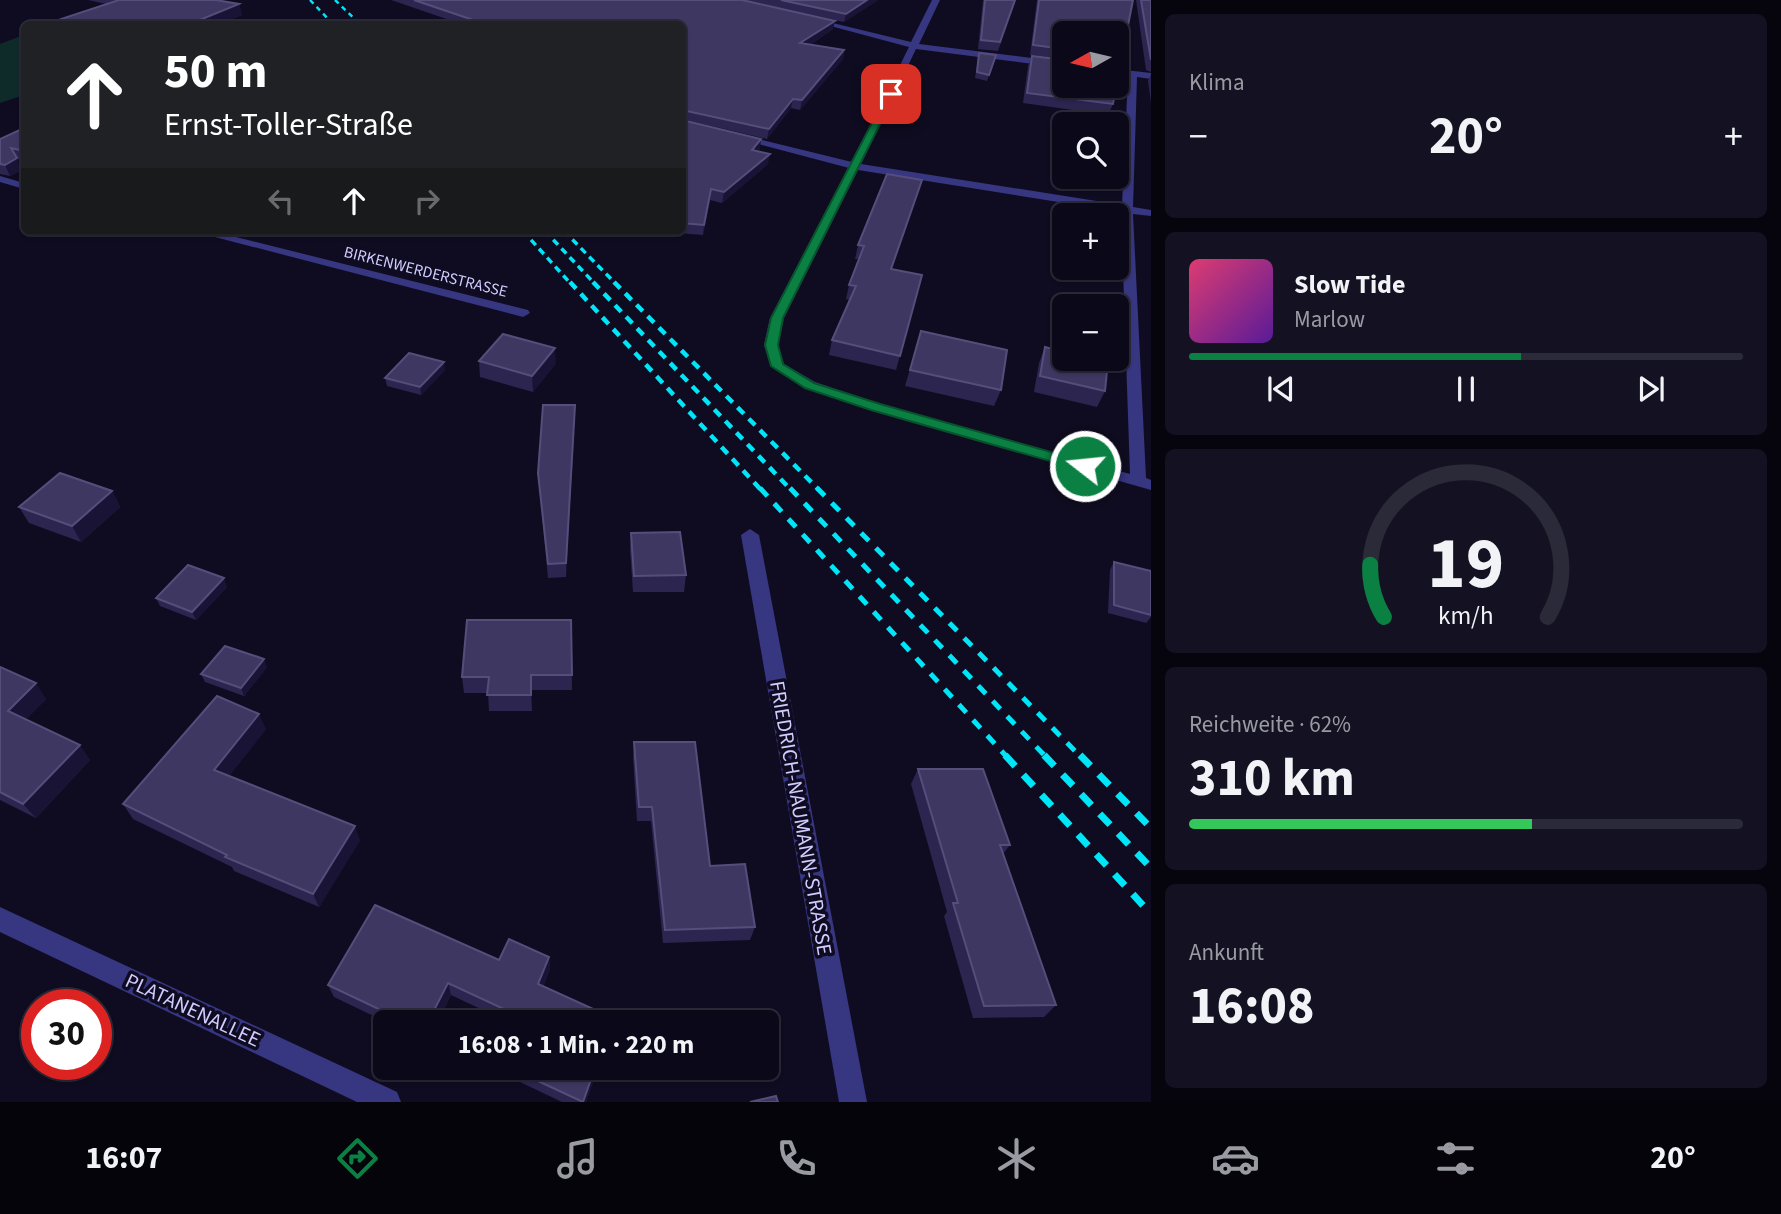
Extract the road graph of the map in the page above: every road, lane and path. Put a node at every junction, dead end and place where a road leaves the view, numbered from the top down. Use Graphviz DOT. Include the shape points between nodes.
graph roads {
  1 [pos="936,0"];
  2 [pos="805,19"];
  3 [pos="915,46"];
  4 [pos="1052,63"];
  5 [pos="1129,74"];
  6 [pos="1133,74"];
  7 [pos="1151,76"];
  8 [pos="722,134"];
  9 [pos="855,166"];
  10 [pos="0,179"];
  11 [pos="21,185"];
  12 [pos="1089,203"];
  13 [pos="1127,203"];
  14 [pos="1129,209"];
  15 [pos="1151,213"];
  16 [pos="214,235"];
  17 [pos="1129,241"];
  18 [pos="523,313"];
  19 [pos="1144,483"];
  20 [pos="750,535"];
  21 [pos="0,919"];
  22 [pos="387,1102"];
  23 [pos="853,1102"];
  1 -- 3 [label="street"];
  2 -- 3 [label="street"];
  3 -- 4 [label="street"];
  3 -- 9 [label="street"];
  5 -- 6 [label="street"];
  6 -- 7 [label="street"];
  6 -- 13 [label="street"];
  8 -- 9 [label="street"];
  9 -- 12 [label="street"];
  9 -- 19 [label="street" via="777,318 771,345 778,366 810,385 875,407"];
  10 -- 11 [label="street"];
  14 -- 15 [label="street"];
  16 -- 18 [label="street, BIRKENWERDERSTRASSE"];
  17 -- 19 [label="street"];
  20 -- 23 [label="street, FRIEDRICH-NAUMANN-STRASSE"];
  21 -- 22 [label="street, PLATANENALLEE"];
}
